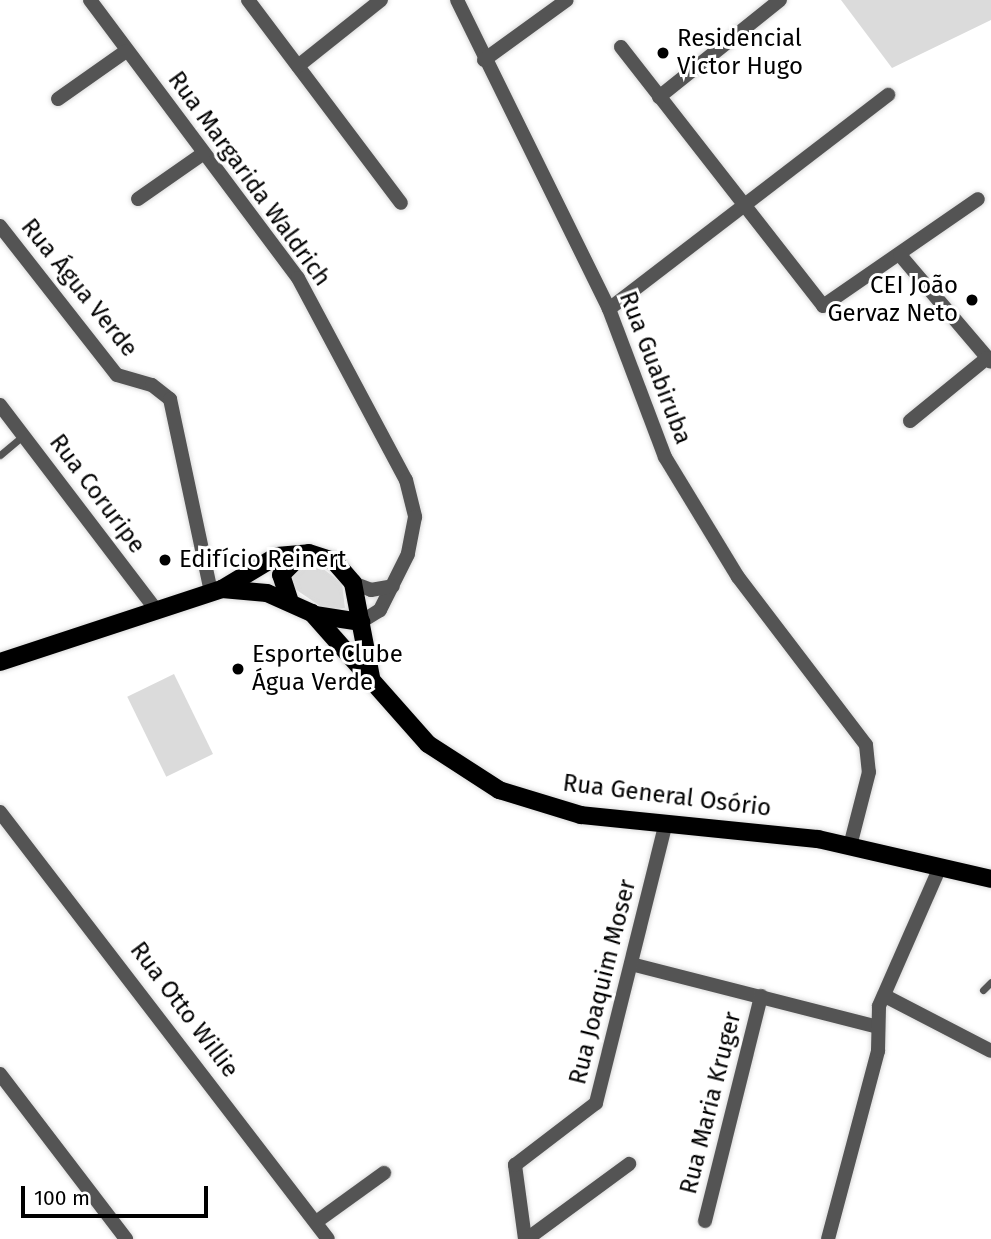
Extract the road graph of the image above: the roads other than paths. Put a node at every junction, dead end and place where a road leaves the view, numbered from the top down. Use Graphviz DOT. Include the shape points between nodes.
graph roads {
  1 [pos="90,0"];
  2 [pos="248,0"];
  3 [pos="381,0"];
  4 [pos="457,0"];
  5 [pos="567,0"];
  6 [pos="780,0"];
  7 [pos="621,47"];
  8 [pos="126,51"];
  9 [pos="484,60"];
  10 [pos="298,66"];
  11 [pos="888,94"];
  12 [pos="659,97"];
  13 [pos="58,99"];
  14 [pos="204,153"];
  15 [pos="138,199"];
  16 [pos="978,199"];
  17 [pos="401,203"];
  18 [pos="743,206"];
  19 [pos="0,226"];
  20 [pos="900,255"];
  21 [pos="609,309"];
  22 [pos="989,360"];
  23 [pos="0,405"];
  24 [pos="911,421"];
  25 [pos="24,435"];
  26 [pos="0,455"];
  27 [pos="309,553"];
  28 [pos="353,583"];
  29 [pos="393,586"];
  30 [pos="217,590"];
  31 [pos="289,599"];
  32 [pos="157,611"];
  33 [pos="312,613"];
  34 [pos="353,623"];
  35 [pos="0,662"];
  36 [pos="374,685"];
  37 [pos="0,812"];
  38 [pos="666,823"];
  39 [pos="850,846"];
  40 [pos="939,869"];
  41 [pos="991,878"];
  42 [pos="631,964"];
  43 [pos="991,982"];
  44 [pos="983,990"];
  45 [pos="761,996"];
  46 [pos="884,996"];
  47 [pos="875,1026"];
  48 [pos="991,1051"];
  49 [pos="0,1074"];
  50 [pos="629,1164"];
  51 [pos="384,1174"];
  52 [pos="705,1221"];
  53 [pos="316,1222"];
  54 [pos="126,1239"];
  55 [pos="328,1239"];
  56 [pos="526,1239"];
  57 [pos="828,1239"];
  1 -- 8 [label="street, Rua Margarida Waldrich"];
  2 -- 10 [label="street"];
  3 -- 10 [label="street"];
  4 -- 9 [label="street, Rua Guabiruba"];
  5 -- 9 [label="street"];
  6 -- 12 [label="street"];
  7 -- 12 [label="street"];
  8 -- 13 [label="street"];
  8 -- 14 [label="street, Rua Margarida Waldrich"];
  9 -- 21 [label="street, Rua Guabiruba" via="547,173"];
  10 -- 17 [label="street"];
  11 -- 18 [label="street"];
  12 -- 18 [label="street"];
  14 -- 15 [label="street"];
  14 -- 29 [label="street, Rua Margarida Waldrich" via="299,278 406,480 415,517"];
  16 -- 20 [label="street"];
  18 -- 20 [label="street" via="823,306"];
  18 -- 21 [label="street"];
  19 -- 30 [label="street, Rua Água Verde" via="117,375 152,385 170,399"];
  20 -- 22 [label="street"];
  21 -- 39 [label="street, Rua Guabiruba" via="643,409 670,467 738,577 866,745 869,772"];
  22 -- 24 [label="street"];
  23 -- 25 [label="street, Rua Coruripe"];
  25 -- 26 [label="lane"];
  25 -- 32 [label="street, Rua Coruripe"];
  27 -- 28 [label="main road" via="334,561"];
  27 -- 30 [label="main road, Rua General Osório" via="277,556"];
  27 -- 31 [label="main road" via="284,566"];
  28 -- 29 [label="street" via="371,590"];
  28 -- 34 [label="main road" via="359,603"];
  29 -- 34 [label="street, Rua Margarida Waldrich" via="380,610"];
  30 -- 31 [label="main road, Rua General Osório"];
  30 -- 32 [label="main road, Rua General Osório"];
  31 -- 33 [label="main road, Rua General Osório"];
  32 -- 35 [label="main road, Rua General Osório"];
  33 -- 34 [label="main road"];
  33 -- 36 [label="main road, Rua General Osório"];
  34 -- 36 [label="main road"];
  36 -- 38 [label="main road, Rua General Osório" via="428,744 499,790 582,815"];
  37 -- 53 [label="street, Rua Otto Willie"];
  38 -- 39 [label="main road, Rua General Osório"];
  38 -- 42 [label="street, Rua Joaquim Moser"];
  39 -- 40 [label="main road, Rua General Osório"];
  40 -- 41 [label="main road, Rua General Osório"];
  40 -- 46 [label="street"];
  42 -- 45 [label="street"];
  42 -- 56 [label="street, Rua Joaquim Moser" via="596,1103 515,1165"];
  43 -- 44 [label="lane"];
  45 -- 47 [label="street"];
  45 -- 52 [label="street, Rua Maria Kruger"];
  46 -- 47 [label="street"];
  46 -- 48 [label="street"];
  47 -- 57 [label="street" via="878,1051"];
  49 -- 54 [label="street"];
  50 -- 56 [label="street"];
  51 -- 53 [label="street"];
  53 -- 55 [label="street, Rua Otto Willie"];
}
